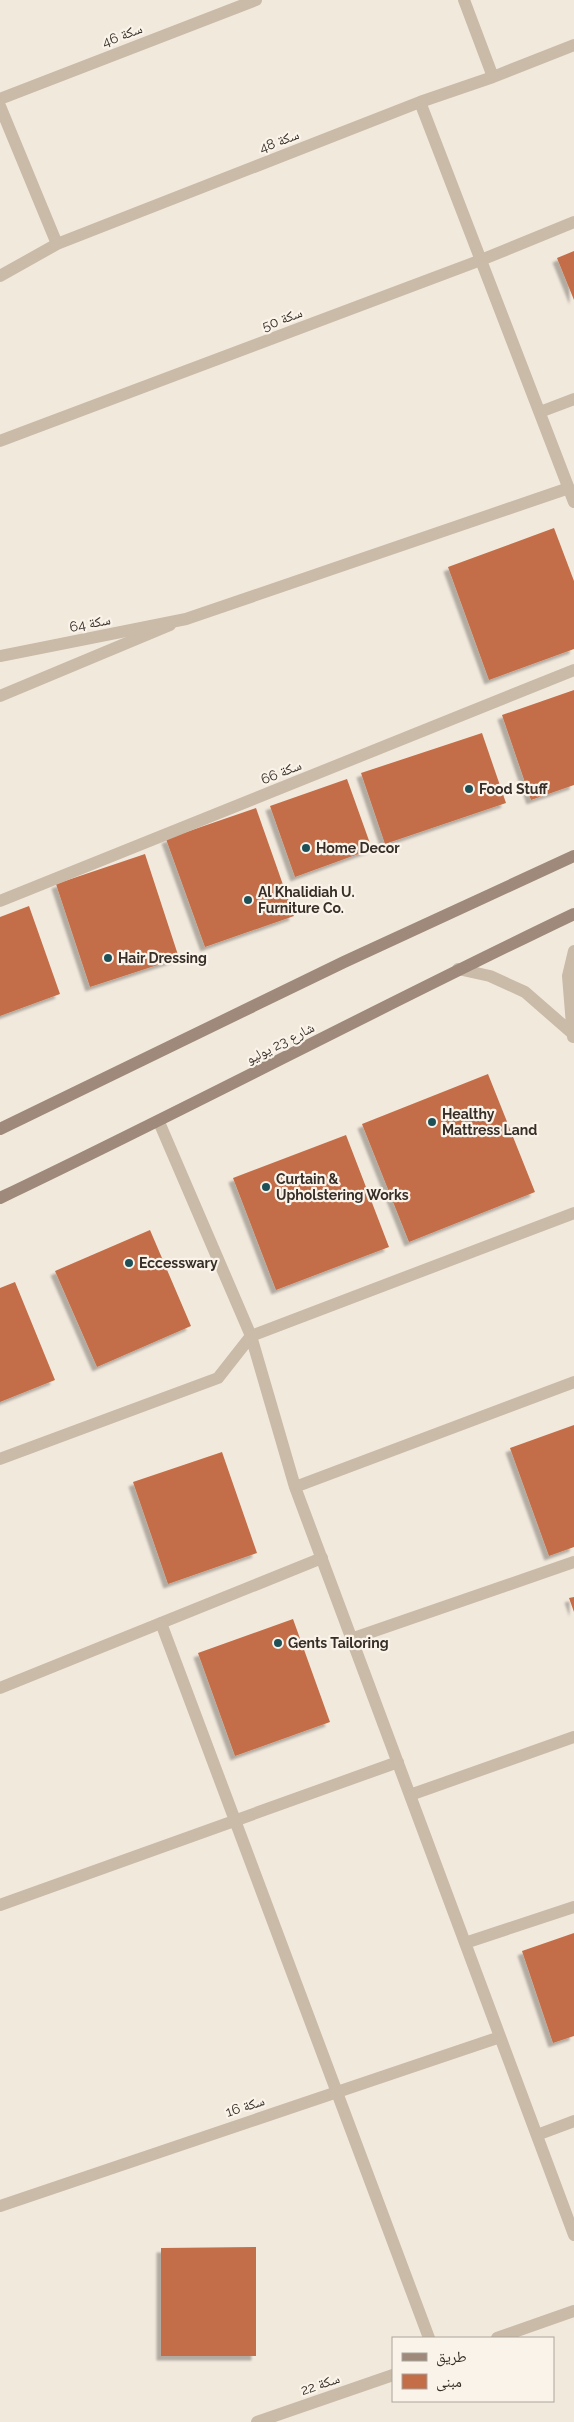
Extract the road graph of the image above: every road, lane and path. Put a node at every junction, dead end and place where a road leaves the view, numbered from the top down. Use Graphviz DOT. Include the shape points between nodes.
graph roads {
  1 [pos="256,0"];
  2 [pos="464,0"];
  3 [pos="574,45"];
  4 [pos="493,77"];
  5 [pos="0,99"];
  6 [pos="420,102"];
  7 [pos="0,106"];
  8 [pos="574,222"];
  9 [pos="57,244"];
  10 [pos="481,260"];
  11 [pos="0,276"];
  12 [pos="574,399"];
  13 [pos="540,412"];
  14 [pos="0,441"];
  15 [pos="569,488"];
  16 [pos="574,502"];
  17 [pos="186,619"];
  18 [pos="0,656"];
  19 [pos="574,670"];
  20 [pos="0,696"];
  21 [pos="574,856"];
  22 [pos="0,901"];
  23 [pos="574,914"];
  24 [pos="574,951"];
  25 [pos="458,969"];
  26 [pos="573,1036"];
  27 [pos="159,1122"];
  28 [pos="0,1129"];
  29 [pos="0,1198"];
  30 [pos="574,1213"];
  31 [pos="252,1336"];
  32 [pos="574,1382"];
  33 [pos="0,1460"];
  34 [pos="295,1487"];
  35 [pos="322,1558"];
  36 [pos="574,1562"];
  37 [pos="161,1623"];
  38 [pos="351,1639"];
  39 [pos="0,1688"];
  40 [pos="574,1737"];
  41 [pos="398,1762"];
  42 [pos="410,1795"];
  43 [pos="235,1820"];
  44 [pos="0,1904"];
  45 [pos="574,1907"];
  46 [pos="465,1943"];
  47 [pos="500,2037"];
  48 [pos="337,2091"];
  49 [pos="574,2122"];
  50 [pos="537,2135"];
  51 [pos="0,2206"];
  52 [pos="574,2235"];
  53 [pos="574,2311"];
  54 [pos="429,2337"];
  55 [pos="500,2337"];
  56 [pos="392,2375"];
  57 [pos="257,2422"];
  1 -- 5 [label="street, سكة 46"];
  2 -- 4 [label="street"];
  3 -- 4 [label="street, سكة 48"];
  4 -- 6 [label="street, سكة 48"];
  6 -- 9 [label="street, سكة 48"];
  6 -- 10 [label="street"];
  7 -- 9 [label="street"];
  8 -- 10 [label="street, سكة 50"];
  9 -- 11 [label="street, سكة 48"];
  10 -- 13 [label="street"];
  10 -- 14 [label="street, سكة 50"];
  12 -- 13 [label="street"];
  13 -- 15 [label="street"];
  15 -- 16 [label="street"];
  15 -- 17 [label="street"];
  17 -- 18 [label="street, سكة 64"];
  17 -- 20 [label="street"];
  19 -- 22 [label="street, سكة 66"];
  21 -- 28 [label="main road" via="344,962"];
  23 -- 25 [label="main road, شارع 23 يوليو"];
  24 -- 26 [label="street" via="568,976"];
  25 -- 26 [label="street" via="490,976 525,992"];
  25 -- 27 [label="main road, شارع 23 يوليو"];
  27 -- 29 [label="main road, شارع 23 يوليو"];
  27 -- 31 [label="street"];
  30 -- 31 [label="street"];
  31 -- 33 [label="street" via="218,1378"];
  31 -- 34 [label="street"];
  32 -- 34 [label="street"];
  34 -- 35 [label="street"];
  35 -- 37 [label="street"];
  35 -- 38 [label="street"];
  36 -- 38 [label="street"];
  37 -- 39 [label="street"];
  37 -- 43 [label="street"];
  38 -- 41 [label="street"];
  40 -- 42 [label="street"];
  41 -- 42 [label="street"];
  41 -- 43 [label="street"];
  42 -- 46 [label="street"];
  43 -- 44 [label="street"];
  43 -- 48 [label="street"];
  45 -- 46 [label="street"];
  46 -- 47 [label="street"];
  47 -- 48 [label="street, سكة 16"];
  47 -- 50 [label="street"];
  48 -- 51 [label="street, سكة 16"];
  48 -- 54 [label="street"];
  49 -- 50 [label="street"];
  50 -- 52 [label="street"];
  53 -- 55 [label="street"];
  56 -- 57 [label="street, سكة 22"];
}
